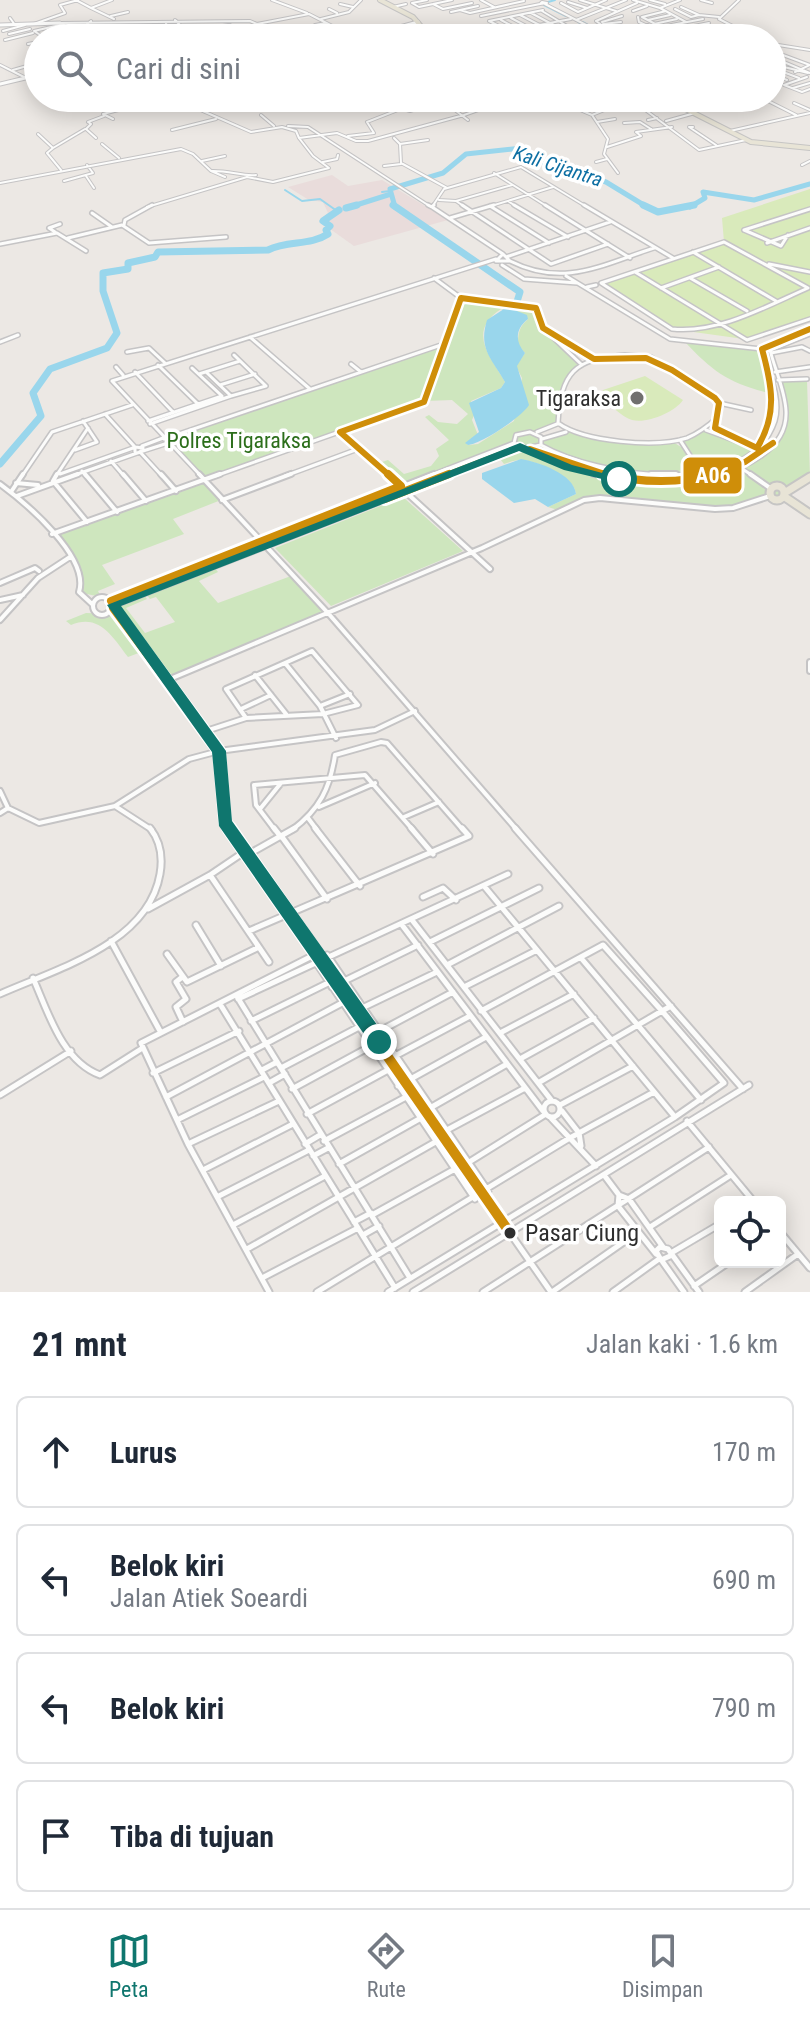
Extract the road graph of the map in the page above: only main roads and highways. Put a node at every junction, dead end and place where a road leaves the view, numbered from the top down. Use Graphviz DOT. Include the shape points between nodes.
graph roads {
  1 [pos="380,0"];
  2 [pos="419,24"];
  3 [pos="693,112"];
  4 [pos="810,148"];
  5 [pos="810,477"];
  6 [pos="770,492"];
  7 [pos="786,494"];
  8 [pos="810,514"];
  1 -- 2 [label="main road"];
  3 -- 4 [label="main road" via="746,140"];
  5 -- 7 [label="main road"];
  6 -- 7 [label="main road"];
  7 -- 8 [label="main road"];
}
